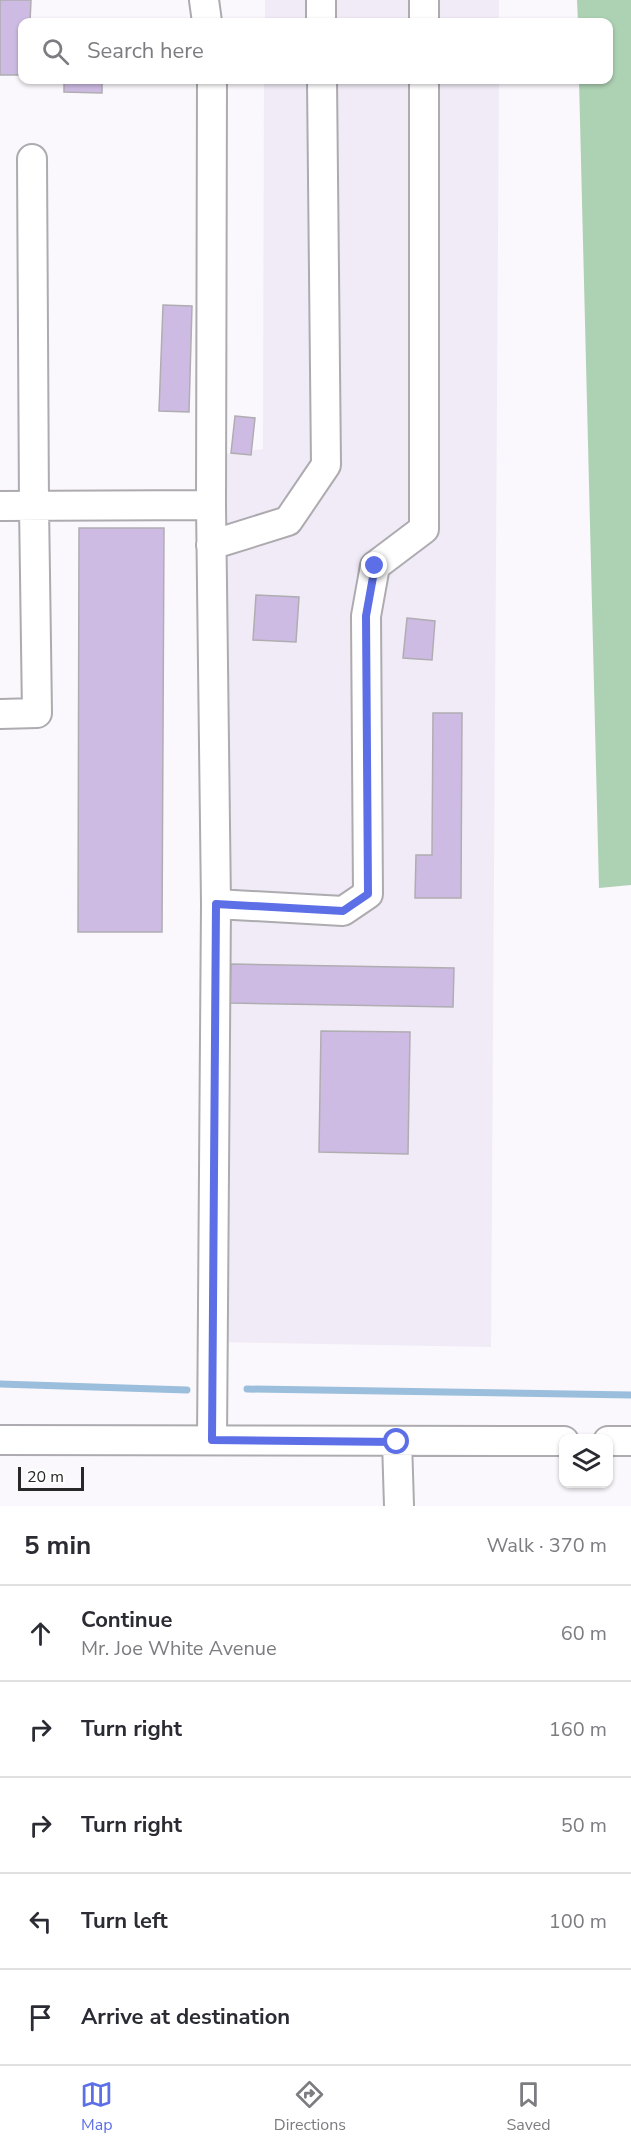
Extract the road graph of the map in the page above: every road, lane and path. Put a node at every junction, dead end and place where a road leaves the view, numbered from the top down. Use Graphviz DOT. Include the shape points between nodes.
graph roads {
  1 [pos="204,0"];
  2 [pos="321,0"];
  3 [pos="424,0"];
  4 [pos="206,18"];
  5 [pos="321,18"];
  6 [pos="424,18"];
  7 [pos="212,84"];
  8 [pos="322,84"];
  9 [pos="424,84"];
  10 [pos="32,159"];
  11 [pos="211,505"];
  12 [pos="0,506"];
  13 [pos="34,506"];
  14 [pos="211,544"];
  15 [pos="0,714"];
  16 [pos="216,904"];
  17 [pos="0,1440"];
  18 [pos="212,1440"];
  19 [pos="559,1441"];
  20 [pos="613,1441"];
  21 [pos="631,1441"];
  22 [pos="397,1442"];
  23 [pos="399,1506"];
  1 -- 4 [label="street"];
  2 -- 5 [label="street"];
  3 -- 6 [label="street"];
  7 -- 11 [label="street"];
  8 -- 14 [label="street" via="326,465 288,520"];
  9 -- 16 [label="street" via="424,529 375,566 366,616 368,894 343,911"];
  10 -- 13 [label="street"];
  11 -- 13 [label="street"];
  11 -- 14 [label="street"];
  12 -- 13 [label="street"];
  13 -- 15 [label="street" via="37,713"];
  14 -- 16 [label="street"];
  16 -- 18 [label="street"];
  17 -- 18 [label="street"];
  18 -- 22 [label="street"];
  19 -- 22 [label="street"];
  20 -- 21 [label="street"];
  22 -- 23 [label="street"];
}
